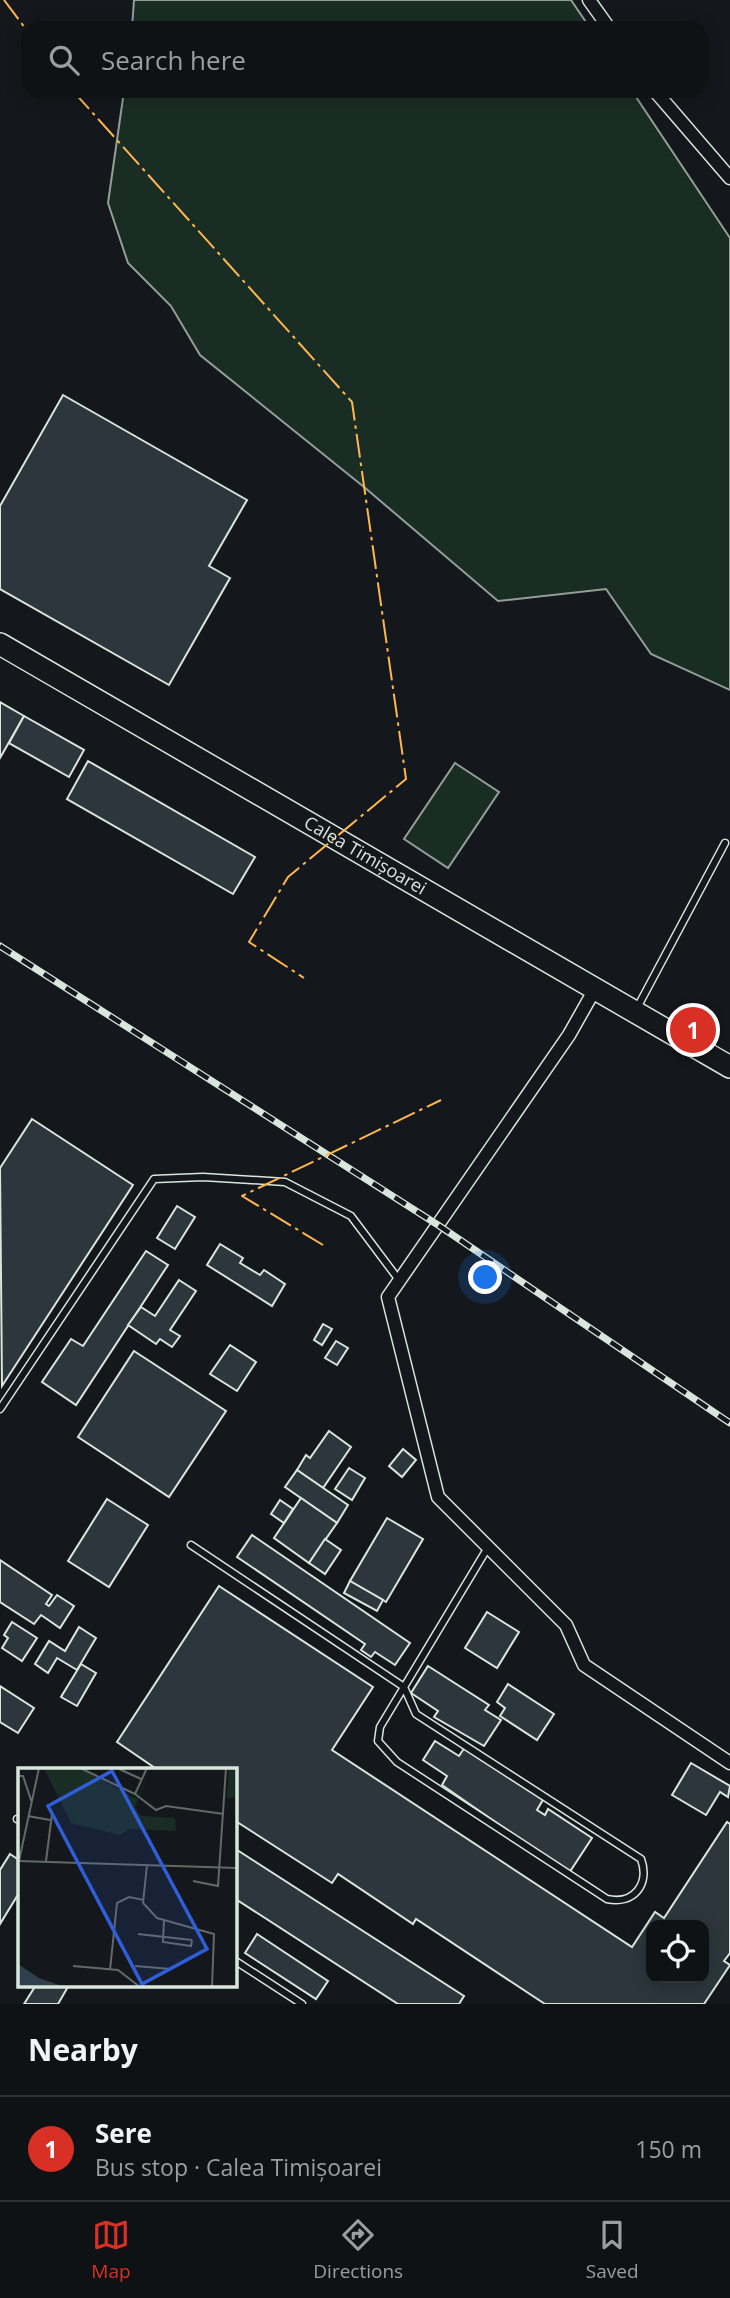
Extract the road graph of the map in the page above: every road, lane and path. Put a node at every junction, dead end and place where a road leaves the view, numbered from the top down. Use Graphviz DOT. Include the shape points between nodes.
graph roads {
  1 [pos="589,0"];
  2 [pos="604,21"];
  3 [pos="661,98"];
  4 [pos="730,178"];
  5 [pos="0,643"];
  6 [pos="725,843"];
  7 [pos="595,989"];
  8 [pos="635,1012"];
  9 [pos="730,1067"];
  10 [pos="399,1280"];
  11 [pos="0,1409"];
  12 [pos="191,1545"];
  13 [pos="487,1549"];
  14 [pos="404,1688"];
  15 [pos="730,1763"];
  16 [pos="236,1961"];
  17 [pos="302,2004"];
  1 -- 2 [label="street"];
  3 -- 4 [label="street"];
  5 -- 7 [label="main road, Calea Timișoarei"];
  6 -- 8 [label="lane"];
  7 -- 8 [label="main road, Calea Timișoarei"];
  7 -- 10 [label="street" via="569,1035"];
  8 -- 9 [label="main road, Calea Timișoarei"];
  10 -- 11 [label="lane" via="351,1216 285,1182 154,1179"];
  10 -- 13 [label="street" via="388,1297 438,1497"];
  12 -- 14 [label="lane"];
  13 -- 14 [label="lane"];
  13 -- 15 [label="street" via="566,1625 584,1665"];
  14 -- 14 [label="lane" via="416,1714 641,1859 645,1870 638,1892 619,1902 607,1899 385,1752 378,1741 380,1727"];
  16 -- 17 [label="lane"];
}
